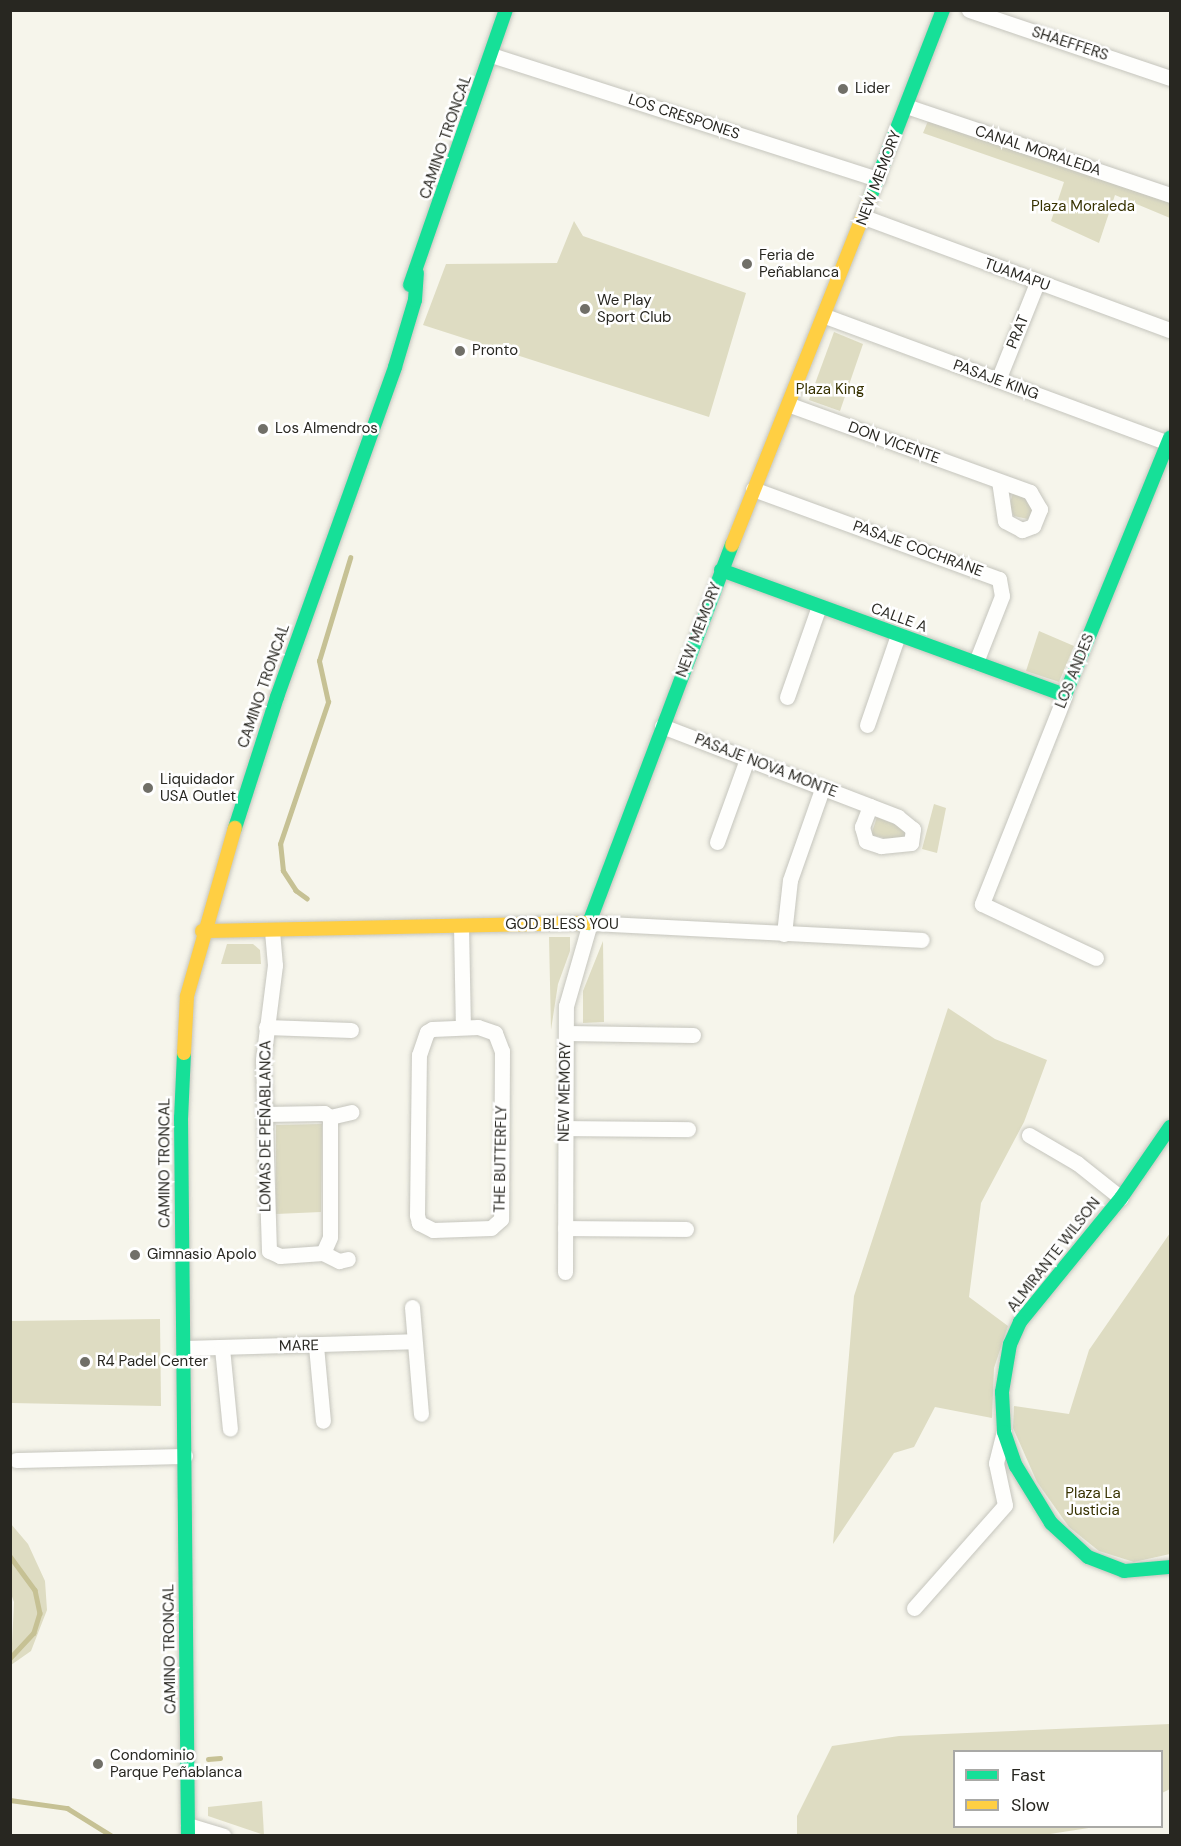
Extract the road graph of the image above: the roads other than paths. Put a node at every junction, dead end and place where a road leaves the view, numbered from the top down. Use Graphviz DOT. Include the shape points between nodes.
graph roads {
  1 [pos="506,10"];
  2 [pos="943,10"];
  3 [pos="969,10"];
  4 [pos="491,55"];
  5 [pos="1170,78"];
  6 [pos="906,106"];
  7 [pos="878,179"];
  8 [pos="1170,195"];
  9 [pos="864,218"];
  10 [pos="1037,283"];
  11 [pos="825,316"];
  12 [pos="1170,330"];
  13 [pos="998,380"];
  14 [pos="790,405"];
  15 [pos="1169,440"];
  16 [pos="999,481"];
  17 [pos="753,489"];
  18 [pos="721,570"];
  19 [pos="819,606"];
  20 [pos="898,635"];
  21 [pos="976,662"];
  22 [pos="1065,695"];
  23 [pos="787,697"];
  24 [pos="867,725"];
  25 [pos="662,726"];
  26 [pos="747,759"];
  27 [pos="822,789"];
  28 [pos="870,806"];
  29 [pos="717,842"];
  30 [pos="590,923"];
  31 [pos="461,926"];
  32 [pos="272,930"];
  33 [pos="202,931"];
  34 [pos="784,934"];
  35 [pos="922,939"];
  36 [pos="1096,958"];
  37 [pos="463,1026"];
  38 [pos="266,1027"];
  39 [pos="351,1030"];
  40 [pos="566,1033"];
  41 [pos="693,1035"];
  42 [pos="351,1112"];
  43 [pos="264,1114"];
  44 [pos="330,1117"];
  45 [pos="1170,1126"];
  46 [pos="565,1128"];
  47 [pos="688,1129"];
  48 [pos="1029,1135"];
  49 [pos="1121,1198"];
  50 [pos="565,1228"];
  51 [pos="686,1229"];
  52 [pos="323,1253"];
  53 [pos="348,1259"];
  54 [pos="565,1272"];
  55 [pos="412,1307"];
  56 [pos="414,1341"];
  57 [pos="316,1346"];
  58 [pos="184,1348"];
  59 [pos="222,1348"];
  60 [pos="421,1414"];
  61 [pos="323,1421"];
  62 [pos="230,1429"];
  63 [pos="1004,1432"];
  64 [pos="185,1456"];
  65 [pos="16,1460"];
  66 [pos="1170,1567"];
  67 [pos="914,1608"];
  68 [pos="188,1830"];
  69 [pos="222,1836"];
  1 -- 4 [label="street, CAMINO TRONCAL"];
  2 -- 6 [label="street, NEW MEMORY"];
  3 -- 5 [label="street, SHAEFFERS"];
  4 -- 7 [label="street, LOS CRESPONES"];
  4 -- 33 [label="street, CAMINO TRONCAL" via="417,273 415,300 395,368 352,492 340,515"];
  6 -- 7 [label="street, NEW MEMORY"];
  6 -- 8 [label="street, CANAL MORALEDA"];
  7 -- 9 [label="street, NEW MEMORY"];
  9 -- 10 [label="street, TUAMAPU"];
  9 -- 11 [label="street, NEW MEMORY"];
  10 -- 12 [label="street, TUAMAPU"];
  10 -- 13 [label="street, PRAT"];
  11 -- 13 [label="street, PASAJE KING"];
  11 -- 14 [label="street, NEW MEMORY"];
  13 -- 15 [label="street, PASAJE KING"];
  14 -- 16 [label="street, DON VICENTE"];
  14 -- 17 [label="street, NEW MEMORY"];
  15 -- 22 [label="street, LOS ANDES"];
  17 -- 18 [label="street, NEW MEMORY"];
  17 -- 21 [label="street, PASAJE COCHRANE" via="999,579 1002,596"];
  18 -- 19 [label="street, CALLE A"];
  18 -- 25 [label="street, NEW MEMORY"];
  19 -- 20 [label="street, CALLE A"];
  19 -- 23 [label="street"];
  20 -- 21 [label="street, CALLE A"];
  20 -- 24 [label="street"];
  21 -- 22 [label="street, CALLE A"];
  22 -- 36 [label="street, LOS ANDES" via="982,904"];
  25 -- 26 [label="street, PASAJE NOVA MONTE"];
  25 -- 30 [label="street, NEW MEMORY"];
  26 -- 27 [label="street, PASAJE NOVA MONTE"];
  26 -- 29 [label="street"];
  27 -- 28 [label="street, PASAJE NOVA MONTE"];
  27 -- 34 [label="street" via="790,880"];
  30 -- 31 [label="street, GOD BLESS YOU"];
  30 -- 34 [label="street, GOD BLESS YOU"];
  30 -- 40 [label="street, NEW MEMORY" via="570,984"];
  31 -- 32 [label="street, GOD BLESS YOU"];
  31 -- 37 [label="street"];
  32 -- 33 [label="street, GOD BLESS YOU"];
  32 -- 38 [label="street, LOMAS DE PEÑABLANCA" via="275,965"];
  33 -- 58 [label="street, CAMINO TRONCAL" via="187,996 181,1051"];
  34 -- 35 [label="street, GOD BLESS YOU"];
  37 -- 37 [label="street, THE BUTTERFLY" via="427,1032 419,1055 417,1215 419,1223 433,1230 491,1228 501,1219 500,1043 495,1033"];
  38 -- 39 [label="street"];
  38 -- 43 [label="street, LOMAS DE PEÑABLANCA"];
  40 -- 41 [label="street"];
  40 -- 46 [label="street, NEW MEMORY"];
  42 -- 44 [label="street"];
  43 -- 44 [label="street" via="324,1113"];
  43 -- 52 [label="street, LOMAS DE PEÑABLANCA" via="269,1251 280,1256"];
  44 -- 52 [label="street" via="330,1237"];
  45 -- 49 [label="street, ALMIRANTE WILSON"];
  46 -- 47 [label="street"];
  46 -- 50 [label="street, NEW MEMORY"];
  48 -- 49 [label="street" via="1077,1163"];
  49 -- 63 [label="street, ALMIRANTE WILSON" via="1020,1322 1005,1367"];
  50 -- 51 [label="street"];
  50 -- 54 [label="street, NEW MEMORY"];
  52 -- 53 [label="street" via="339,1260"];
  55 -- 56 [label="street"];
  56 -- 57 [label="street, MARE"];
  56 -- 60 [label="street"];
  57 -- 59 [label="street, MARE"];
  57 -- 61 [label="street"];
  58 -- 59 [label="street, MARE"];
  58 -- 64 [label="street, CAMINO TRONCAL"];
  59 -- 62 [label="street"];
  63 -- 66 [label="street, ALMIRANTE WILSON" via="1035,1502 1082,1552 1124,1570"];
  63 -- 67 [label="street" via="996,1463 1005,1505"];
  64 -- 65 [label="street"];
  64 -- 68 [label="street, CAMINO TRONCAL"];
  68 -- 69 [label="street"];
}
